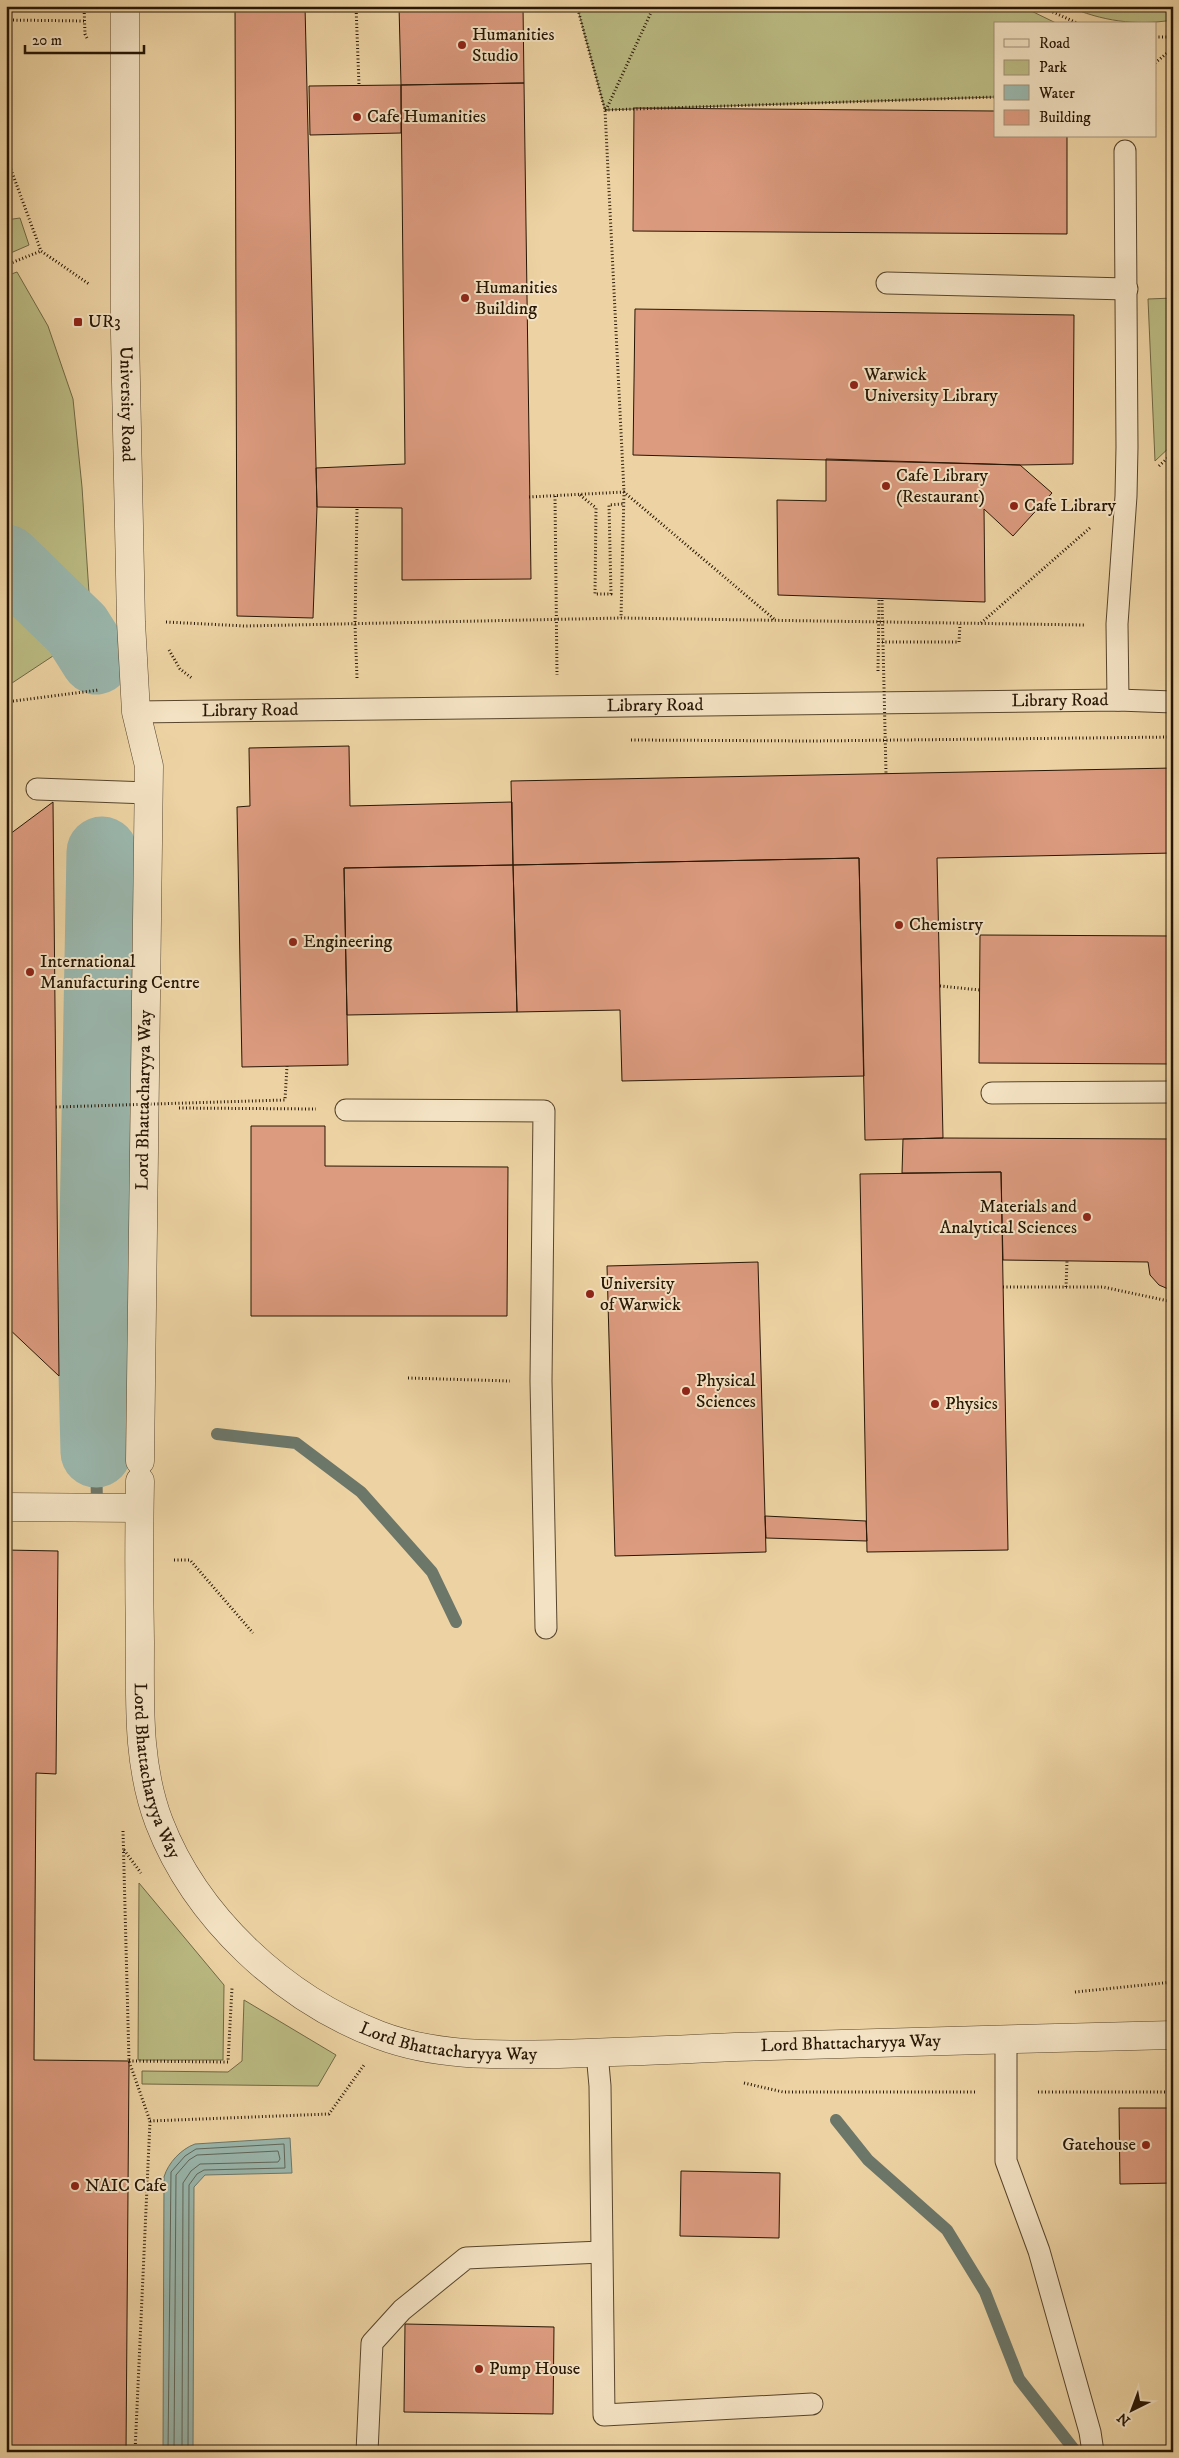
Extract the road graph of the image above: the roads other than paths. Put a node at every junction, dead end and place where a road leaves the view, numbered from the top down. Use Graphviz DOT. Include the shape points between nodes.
graph roads {
  1 [pos="125,15"];
  2 [pos="1125,151"];
  3 [pos="887,283"];
  4 [pos="1127,289"];
  5 [pos="1118,700"];
  6 [pos="1173,702"];
  7 [pos="136,712"];
  8 [pos="37,789"];
  9 [pos="148,793"];
  10 [pos="1173,1092"];
  11 [pos="992,1093"];
  12 [pos="346,1110"];
  13 [pos="140,1483"];
  14 [pos="6,1507"];
  15 [pos="546,1628"];
  16 [pos="1173,2035"];
  17 [pos="1006,2040"];
  18 [pos="597,2053"];
  19 [pos="601,2252"];
  20 [pos="812,2404"];
  21 [pos="367,2452"];
  22 [pos="1093,2452"];
  1 -- 7 [label="street, University Road" via="125,344 130,622"];
  2 -- 4 [label="lane"];
  3 -- 4 [label="lane"];
  4 -- 5 [label="lane" via="1126,496 1117,624"];
  5 -- 6 [label="lane, Library Road"];
  5 -- 7 [label="lane, Library Road"];
  7 -- 9 [label="street, Lord Bhattacharyya Way" via="149,766"];
  8 -- 9 [label="lane"];
  9 -- 13 [label="street, Lord Bhattacharyya Way"];
  10 -- 11 [label="lane"];
  12 -- 15 [label="lane" via="544,1111 541,1381"];
  13 -- 14 [label="street"];
  13 -- 18 [label="street, Lord Bhattacharyya Way" via="140,1732 146,1776 159,1821 179,1865 205,1903 260,1962 296,1990 339,2016 380,2035 426,2048 464,2054"];
  16 -- 17 [label="street, Lord Bhattacharyya Way"];
  17 -- 18 [label="street, Lord Bhattacharyya Way"];
  17 -- 22 [label="lane" via="1006,2161 1039,2251"];
  18 -- 19 [label="lane"];
  19 -- 20 [label="lane" via="604,2416"];
  19 -- 21 [label="lane" via="466,2258 402,2310 372,2343"];
}
